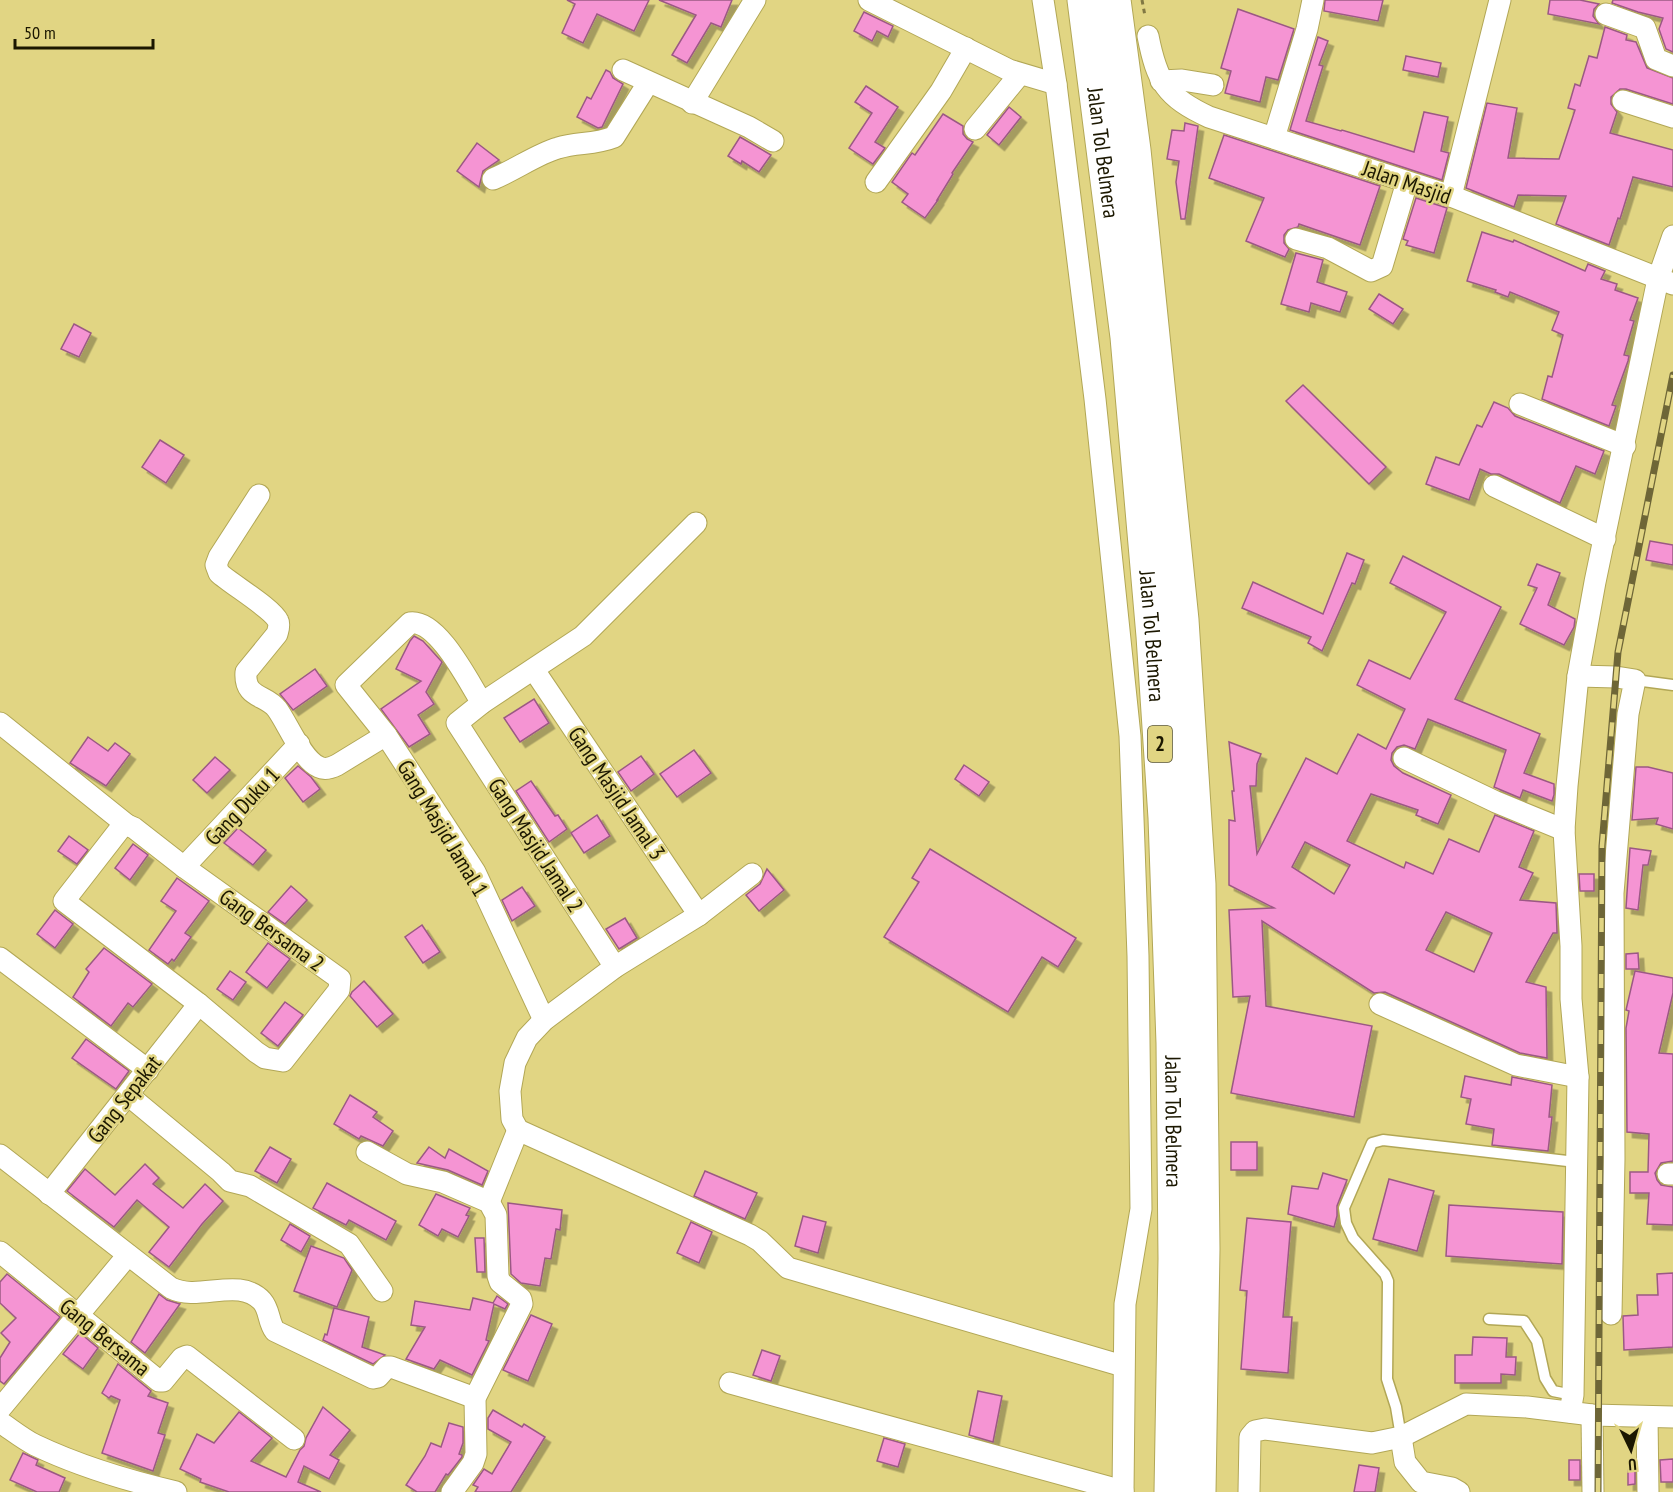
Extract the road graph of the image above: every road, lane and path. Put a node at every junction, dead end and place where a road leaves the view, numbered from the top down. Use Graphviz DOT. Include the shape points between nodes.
graph roads {
  1 [pos="755,0"];
  2 [pos="869,0"];
  3 [pos="1042,0"];
  4 [pos="1084,0"];
  5 [pos="1114,0"];
  6 [pos="1313,0"];
  7 [pos="1500,0"];
  8 [pos="1606,14"];
  9 [pos="1148,36"];
  10 [pos="966,48"];
  11 [pos="1673,66"];
  12 [pos="623,70"];
  13 [pos="1020,74"];
  14 [pos="1161,81"];
  15 [pos="648,83"];
  16 [pos="1056,84"];
  17 [pos="1213,85"];
  18 [pos="1623,101"];
  19 [pos="692,103"];
  20 [pos="1673,117"];
  21 [pos="975,129"];
  22 [pos="1274,138"];
  23 [pos="773,141"];
  24 [pos="493,179"];
  25 [pos="876,182"];
  26 [pos="1407,182"];
  27 [pos="1451,196"];
  28 [pos="1673,236"];
  29 [pos="1296,239"];
  30 [pos="1666,281"];
  31 [pos="1520,404"];
  32 [pos="1625,446"];
  33 [pos="1494,486"];
  34 [pos="259,495"];
  35 [pos="696,524"];
  36 [pos="1605,539"];
  37 [pos="534,670"];
  38 [pos="1578,675"];
  39 [pos="1635,680"];
  40 [pos="1673,686"];
  41 [pos="482,703"];
  42 [pos="0,723"];
  43 [pos="386,735"];
  44 [pos="299,744"];
  45 [pos="1404,758"];
  46 [pos="127,825"];
  47 [pos="1564,830"];
  48 [pos="184,867"];
  49 [pos="752,874"];
  50 [pos="699,915"];
  51 [pos="0,958"];
  52 [pos="615,967"];
  53 [pos="199,1004"];
  54 [pos="1380,1004"];
  55 [pos="544,1020"];
  56 [pos="148,1070"];
  57 [pos="1578,1077"];
  58 [pos="128,1095"];
  59 [pos="518,1130"];
  60 [pos="367,1152"];
  61 [pos="0,1155"];
  62 [pos="1576,1162"];
  63 [pos="49,1194"];
  64 [pos="489,1202"];
  65 [pos="0,1252"];
  66 [pos="128,1255"];
  67 [pos="382,1292"];
  68 [pos="1611,1314"];
  69 [pos="78,1315"];
  70 [pos="1489,1319"];
  71 [pos="1123,1366"];
  72 [pos="730,1383"];
  73 [pos="476,1398"];
  74 [pos="3,1401"];
  75 [pos="1572,1404"];
  76 [pos="1592,1415"];
  77 [pos="1647,1417"];
  78 [pos="1673,1417"];
  79 [pos="0,1422"];
  80 [pos="1401,1437"];
  81 [pos="294,1439"];
  82 [pos="1419,1487"];
  83 [pos="176,1492"];
  84 [pos="452,1492"];
  85 [pos="1123,1492"];
  86 [pos="1171,1492"];
  87 [pos="1199,1492"];
  88 [pos="1249,1492"];
  89 [pos="1459,1492"];
  90 [pos="1593,1492"];
  91 [pos="1648,1492"];
  1 -- 19 [label="street"];
  2 -- 10 [label="street"];
  3 -- 16 [label="street"];
  4 -- 86 [label="highway, Jalan Tol Belmera / 2" via="1126,337 1165,818 1175,1259"];
  5 -- 87 [label="highway, Jalan Tol Belmera / 2" via="1134,150 1182,621 1199,884 1203,1249"];
  6 -- 22 [label="street"];
  7 -- 27 [label="street"];
  8 -- 11 [label="street" via="1645,28 1656,58"];
  9 -- 14 [label="street"];
  10 -- 13 [label="street"];
  10 -- 25 [label="street" via="941,91"];
  12 -- 15 [label="street"];
  13 -- 16 [label="street"];
  13 -- 21 [label="street"];
  14 -- 17 [label="street"];
  14 -- 22 [label="street, Jalan Masjid" via="1185,106"];
  15 -- 19 [label="street"];
  15 -- 24 [label="street" via="615,137 555,149"];
  16 -- 71 [label="street" via="1095,399 1130,736 1141,1209 1125,1304"];
  18 -- 20 [label="street"];
  19 -- 23 [label="street"];
  22 -- 26 [label="street, Jalan Masjid"];
  26 -- 27 [label="street, Jalan Masjid"];
  26 -- 29 [label="street" via="1382,266 1371,271 1328,248"];
  27 -- 30 [label="street, Jalan Masjid"];
  28 -- 30 [label="street"];
  30 -- 32 [label="street"];
  31 -- 32 [label="street"];
  32 -- 36 [label="street"];
  33 -- 36 [label="street"];
  34 -- 44 [label="street" via="216,565 219,573 278,620 277,634 246,672 246,680 259,698 275,706"];
  35 -- 37 [label="street" via="583,636"];
  36 -- 38 [label="street"];
  37 -- 41 [label="street"];
  37 -- 50 [label="street, Gang Masjid Jamal 3"];
  38 -- 39 [label="street"];
  38 -- 47 [label="street"];
  39 -- 40 [label="lane"];
  39 -- 68 [label="street" via="1628,714 1613,893"];
  41 -- 43 [label="street, Gang Masjid Jamal 1" via="435,632 420,623 410,623 346,685"];
  41 -- 52 [label="street, Gang Masjid Jamal 2" via="457,723"];
  42 -- 46 [label="street"];
  43 -- 44 [label="street" via="329,769 319,768"];
  43 -- 55 [label="street, Gang Masjid Jamal 1" via="475,872"];
  44 -- 48 [label="street, Gang Duku 1"];
  45 -- 47 [label="street"];
  46 -- 48 [label="street, Gang Bersama 2"];
  46 -- 53 [label="street, Gang Bersama 2" via="64,901"];
  47 -- 57 [label="street"];
  48 -- 53 [label="street, Gang Bersama 2" via="340,979 339,990 283,1061 265,1058"];
  49 -- 50 [label="street"];
  50 -- 52 [label="street"];
  51 -- 56 [label="street"];
  52 -- 55 [label="street"];
  53 -- 56 [label="street, Gang Sepakat"];
  54 -- 57 [label="street" via="1516,1065"];
  55 -- 59 [label="street" via="527,1038 515,1063 510,1091 512,1119"];
  56 -- 58 [label="street, Gang Sepakat"];
  57 -- 62 [label="street"];
  58 -- 63 [label="street, Gang Sepakat"];
  58 -- 67 [label="street" via="230,1181 250,1186 350,1244"];
  59 -- 64 [label="street"];
  59 -- 71 [label="street" via="750,1235 788,1268"];
  60 -- 64 [label="street" via="407,1174 443,1182"];
  61 -- 63 [label="street"];
  62 -- 75 [label="street"];
  62 -- 80 [label="lane" via="1383,1140 1372,1143 1344,1209 1353,1238 1388,1281 1387,1379"];
  63 -- 66 [label="street"];
  64 -- 73 [label="street" via="496,1215 498,1276 522,1304"];
  65 -- 69 [label="street, Gang Bersama"];
  66 -- 69 [label="street"];
  66 -- 73 [label="street" via="178,1291 250,1293 268,1310 275,1331 373,1378 389,1366"];
  69 -- 74 [label="street"];
  69 -- 81 [label="street, Gang Bersama" via="159,1381 187,1356"];
  70 -- 75 [label="lane" via="1524,1321 1537,1341 1545,1378 1553,1391"];
  71 -- 85 [label="street"];
  72 -- 85 [label="street"];
  73 -- 84 [label="street" via="476,1454"];
  75 -- 76 [label="street"];
  75 -- 80 [label="street" via="1466,1404"];
  76 -- 77 [label="street"];
  76 -- 90 [label="street"];
  77 -- 78 [label="street"];
  77 -- 91 [label="street"];
  79 -- 83 [label="street" via="33,1444"];
  80 -- 82 [label="street" via="1405,1462"];
  80 -- 88 [label="street" via="1372,1443 1265,1429 1255,1431 1250,1437"];
  82 -- 89 [label="street" via="1452,1488"];
}
